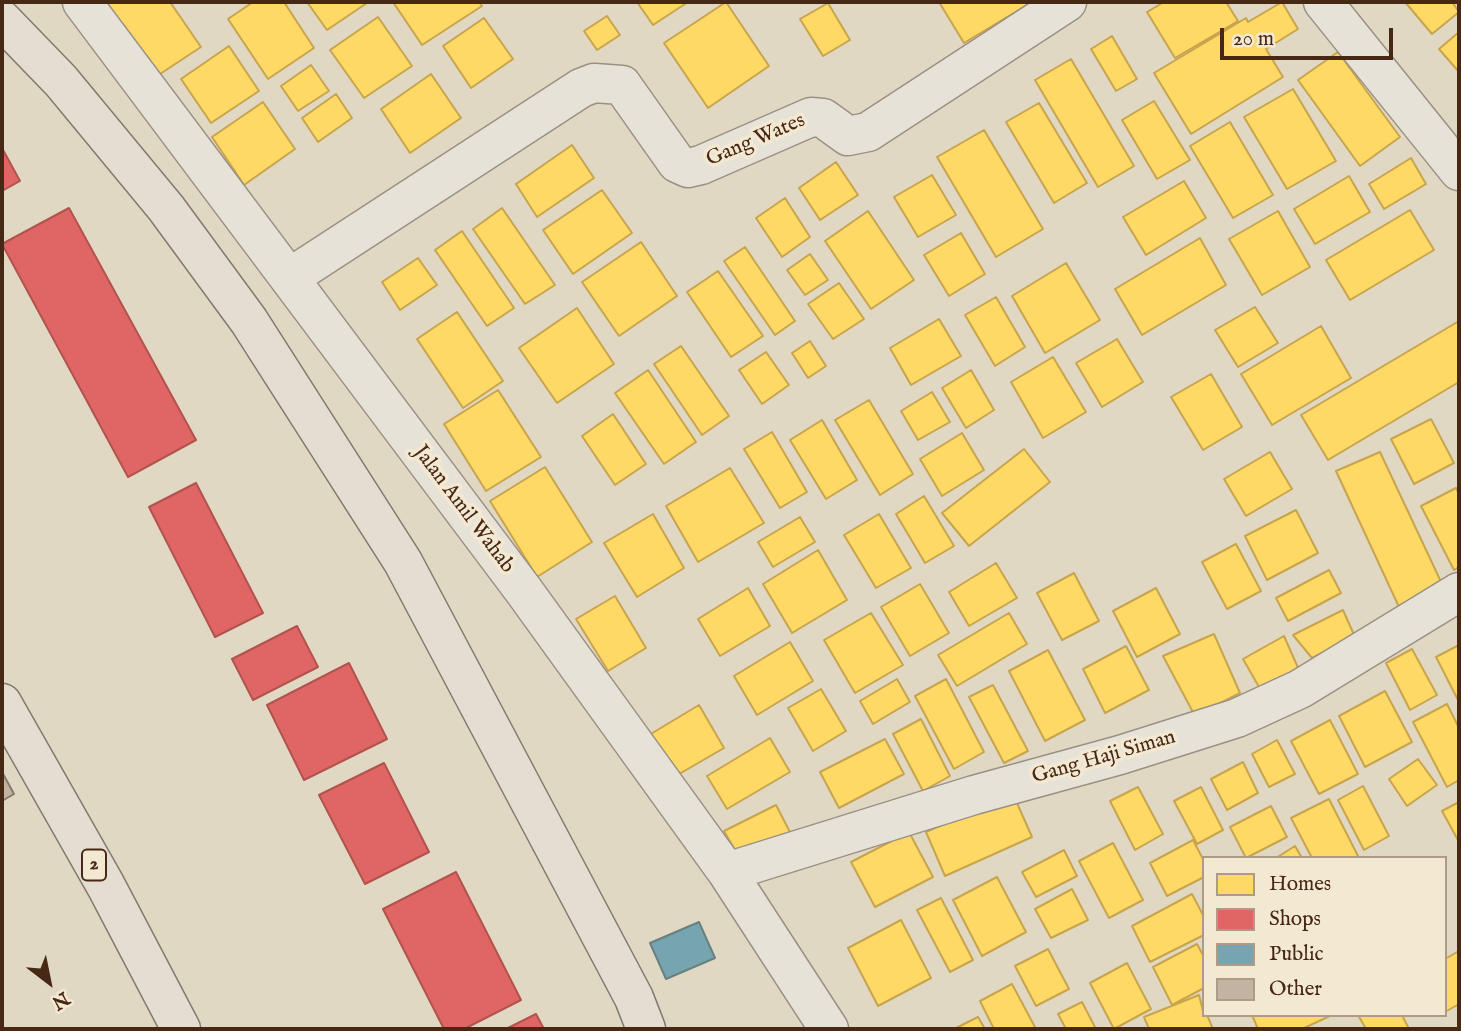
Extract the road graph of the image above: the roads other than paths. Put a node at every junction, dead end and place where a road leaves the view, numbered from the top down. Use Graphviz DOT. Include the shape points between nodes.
graph roads {
  1 [pos="82,2"];
  2 [pos="1067,2"];
  3 [pos="1323,2"];
  4 [pos="2,20"];
  5 [pos="1459,171"];
  6 [pos="289,278"];
  7 [pos="1459,592"];
  8 [pos="2,703"];
  9 [pos="727,873"];
  10 [pos="181,1029"];
  11 [pos="646,1029"];
  12 [pos="830,1029"];
  1 -- 6 [label="street, Jalan Amil Wahab"];
  2 -- 6 [label="street, Gang Wates" via="868,132 848,136 823,118 811,117 688,168 677,163 622,85 594,83"];
  3 -- 5 [label="street"];
  4 -- 11 [label="highway" via="61,81 166,208 249,321 403,562 634,998"];
  6 -- 9 [label="street, Jalan Amil Wahab" via="524,591"];
  7 -- 9 [label="street, Gang Haji Siman" via="1300,689 1237,718"];
  8 -- 10 [label="highway, 2"];
  9 -- 12 [label="street, Jalan Amil Wahab"];
}
